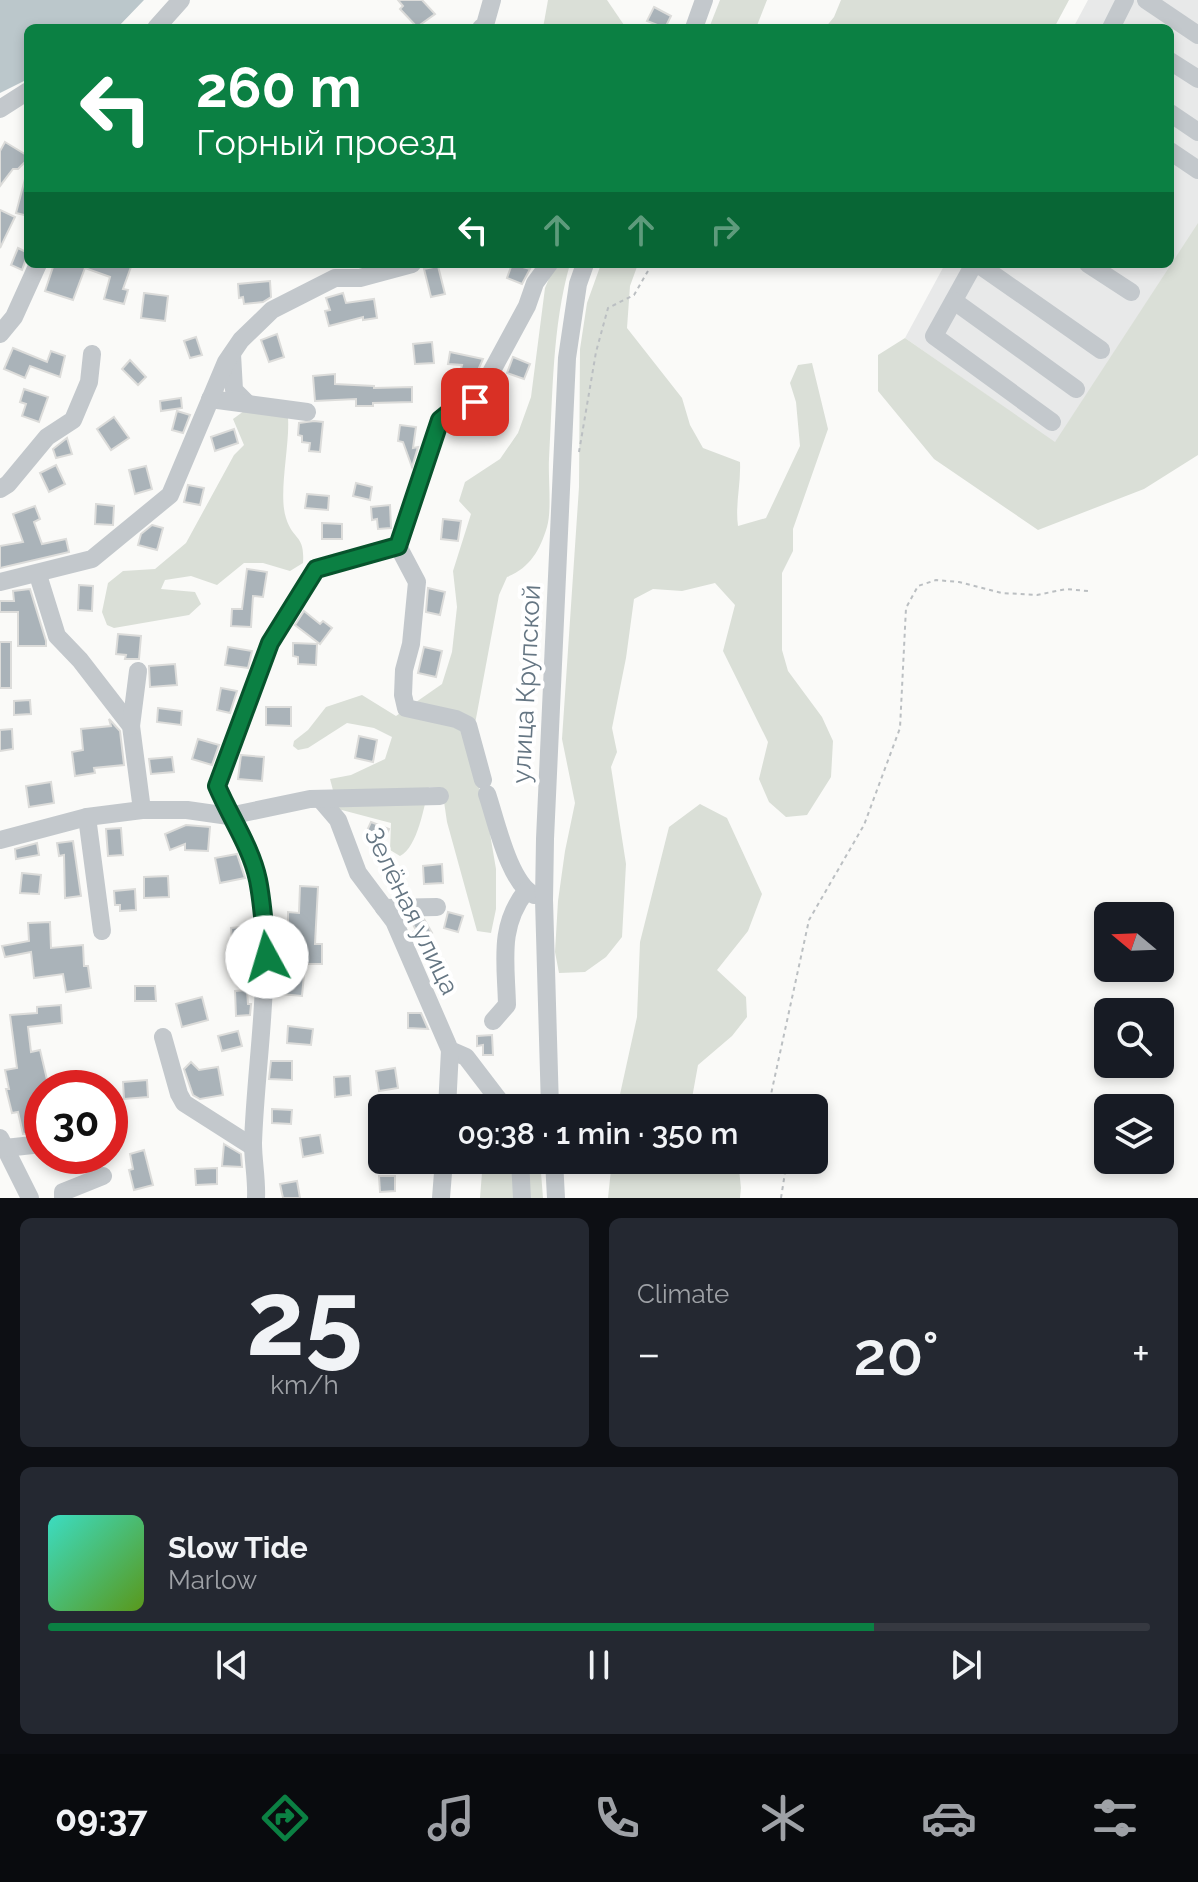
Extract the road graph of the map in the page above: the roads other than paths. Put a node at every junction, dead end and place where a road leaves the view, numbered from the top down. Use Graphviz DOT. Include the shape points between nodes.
graph roads {
  1 [pos="181,0"];
  2 [pos="492,0"];
  3 [pos="704,0"];
  4 [pos="1125,0"];
  5 [pos="1146,0"];
  6 [pos="160,24"];
  7 [pos="485,24"];
  8 [pos="695,24"];
  9 [pos="1115,24"];
  10 [pos="1198,35"];
  11 [pos="1174,64"];
  12 [pos="1198,79"];
  13 [pos="24,94"];
  14 [pos="0,109"];
  15 [pos="1174,116"];
  16 [pos="1198,132"];
  17 [pos="1174,154"];
  18 [pos="1198,170"];
  19 [pos="36,268"];
  20 [pos="397,268"];
  21 [pos="546,268"];
  22 [pos="584,268"];
  23 [pos="974,268"];
  24 [pos="982,268"];
  25 [pos="1094,268"];
  26 [pos="335,271"];
  27 [pos="1131,292"];
  28 [pos="954,301"];
  29 [pos="0,334"];
  30 [pos="1101,350"];
  31 [pos="92,354"];
  32 [pos="232,354"];
  33 [pos="1076,389"];
  34 [pos="210,399"];
  35 [pos="246,402"];
  36 [pos="307,412"];
  37 [pos="1052,422"];
  38 [pos="0,489"];
  39 [pos="398,546"];
  40 [pos="38,575"];
  41 [pos="0,582"];
  42 [pos="138,671"];
  43 [pos="131,726"];
  44 [pos="217,786"];
  45 [pos="440,796"];
  46 [pos="320,799"];
  47 [pos="142,810"];
  48 [pos="187,810"];
  49 [pos="229,816"];
  50 [pos="87,817"];
  51 [pos="0,840"];
  52 [pos="526,891"];
  53 [pos="544,900"];
  54 [pos="437,907"];
  55 [pos="384,908"];
  56 [pos="102,931"];
  57 [pos="493,1021"];
  58 [pos="163,1037"];
  59 [pos="450,1050"];
  60 [pos="448,1094"];
  61 [pos="494,1094"];
  62 [pos="550,1094"];
  63 [pos="2,1143"];
  64 [pos="24,1144"];
  65 [pos="253,1147"];
  66 [pos="443,1174"];
  67 [pos="521,1174"];
  68 [pos="555,1174"];
  69 [pos="103,1176"];
  70 [pos="30,1198"];
  71 [pos="63,1198"];
  72 [pos="256,1198"];
  73 [pos="441,1198"];
  74 [pos="522,1198"];
  75 [pos="556,1198"];
  1 -- 6 [label="street"];
  2 -- 7 [label="street"];
  3 -- 8 [label="street"];
  4 -- 9 [label="street"];
  5 -- 10 [label="street"];
  11 -- 12 [label="street"];
  13 -- 14 [label="street"];
  15 -- 16 [label="street"];
  17 -- 18 [label="street"];
  19 -- 29 [label="street" via="14,317"];
  20 -- 26 [label="street" via="360,278"];
  21 -- 39 [label="street" via="475,402 456,407 440,420"];
  22 -- 53 [label="street, улица Крупской" via="567,358"];
  23 -- 28 [label="street"];
  24 -- 30 [label="street"];
  25 -- 27 [label="street"];
  26 -- 32 [label="street" via="272,310"];
  28 -- 33 [label="street"];
  28 -- 37 [label="street" via="934,336"];
  31 -- 38 [label="street" via="89,382 73,420 47,437"];
  32 -- 34 [label="street"];
  32 -- 35 [label="street" via="234,390"];
  34 -- 35 [label="street"];
  34 -- 40 [label="street" via="170,495 92,559"];
  35 -- 36 [label="street"];
  39 -- 44 [label="street" via="316,569 270,643"];
  39 -- 52 [label="street" via="417,582 404,670 406,708 468,725 509,861"];
  40 -- 41 [label="street"];
  40 -- 43 [label="street" via="57,636"];
  42 -- 43 [label="street"];
  43 -- 47 [label="street"];
  44 -- 48 [label="street"];
  44 -- 49 [label="street"];
  45 -- 46 [label="street"];
  46 -- 49 [label="street"];
  46 -- 55 [label="street, Зелёная улица" via="338,820 358,873"];
  47 -- 48 [label="street"];
  47 -- 50 [label="street"];
  48 -- 49 [label="street"];
  49 -- 65 [label="street" via="258,878 267,957"];
  50 -- 51 [label="street"];
  50 -- 56 [label="street"];
  52 -- 53 [label="street"];
  52 -- 57 [label="street" via="512,909 506,936 507,1005"];
  53 -- 62 [label="street, улица Крупской"];
  54 -- 55 [label="street"];
  55 -- 59 [label="street, Зелёная улица"];
  58 -- 65 [label="street" via="184,1103"];
  59 -- 60 [label="street, Зелёная улица"];
  59 -- 61 [label="street, Зелёная улица" via="466,1057"];
  63 -- 64 [label="street"];
  63 -- 70 [label="street"];
  65 -- 72 [label="street"];
  66 -- 73 [label="street"];
  67 -- 74 [label="street"];
  68 -- 75 [label="street"];
  69 -- 71 [label="street" via="63,1192"];
}
